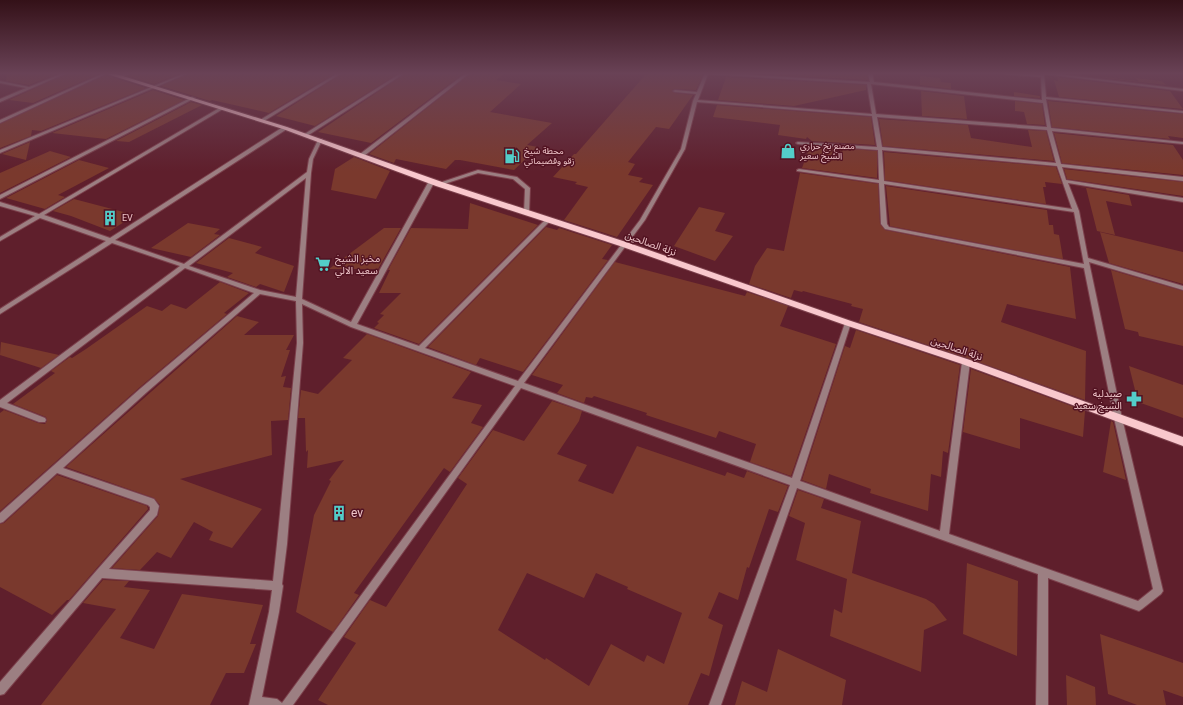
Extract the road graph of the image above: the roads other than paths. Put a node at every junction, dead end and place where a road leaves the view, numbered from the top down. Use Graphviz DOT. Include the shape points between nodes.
graph roads {
  1 [pos="35,106"];
  2 [pos="111,106"];
  3 [pos="178,106"];
  4 [pos="216,106"];
  5 [pos="285,106"];
  6 [pos="351,106"];
  7 [pos="425,106"];
  8 [pos="694,106"];
  9 [pos="763,106"];
  10 [pos="874,106"];
  11 [pos="1045,106"];
  12 [pos="1112,106"];
  13 [pos="222,108"];
  14 [pos="1183,112"];
  15 [pos="875,114"];
  16 [pos="262,120"];
  17 [pos="0,122"];
  18 [pos="285,128"];
  19 [pos="1050,129"];
  20 [pos="305,135"];
  21 [pos="320,140"];
  22 [pos="798,143"];
  23 [pos="1183,143"];
  24 [pos="880,148"];
  25 [pos="0,152"];
  26 [pos="362,155"];
  27 [pos="1060,164"];
  28 [pos="799,170"];
  29 [pos="309,173"];
  30 [pos="1183,179"];
  31 [pos="1064,181"];
  32 [pos="435,182"];
  33 [pos="883,182"];
  34 [pos="0,197"];
  35 [pos="1183,200"];
  36 [pos="0,204"];
  37 [pos="1076,211"];
  38 [pos="527,213"];
  39 [pos="38,215"];
  40 [pos="548,220"];
  41 [pos="0,238"];
  42 [pos="110,240"];
  43 [pos="623,244"];
  44 [pos="1086,263"];
  45 [pos="184,266"];
  46 [pos="1183,288"];
  47 [pos="259,292"];
  48 [pos="299,300"];
  49 [pos="0,312"];
  50 [pos="848,323"];
  51 [pos="353,325"];
  52 [pos="420,350"];
  53 [pos="966,362"];
  54 [pos="519,385"];
  55 [pos="0,403"];
  56 [pos="1118,418"];
  57 [pos="42,420"];
  58 [pos="1183,442"];
  59 [pos="57,469"];
  60 [pos="795,482"];
  61 [pos="0,519"];
  62 [pos="944,536"];
  63 [pos="1042,572"];
  64 [pos="100,573"];
  65 [pos="278,586"];
  66 [pos="0,690"];
  67 [pos="256,703"];
  68 [pos="277,705"];
  69 [pos="286,705"];
  70 [pos="715,705"];
  71 [pos="1042,705"];
  1 -- 17 [label="street"];
  2 -- 25 [label="street"];
  3 -- 34 [label="street"];
  4 -- 13 [label="main road, نزلة الصالحين"];
  5 -- 16 [label="street"];
  6 -- 20 [label="street"];
  7 -- 26 [label="street"];
  8 -- 43 [label="street" via="683,149 650,208"];
  9 -- 15 [label="street"];
  10 -- 15 [label="street"];
  11 -- 19 [label="street"];
  12 -- 14 [label="street"];
  13 -- 16 [label="main road, نزلة الصالحين"];
  13 -- 39 [label="street"];
  15 -- 19 [label="street"];
  15 -- 24 [label="street"];
  16 -- 18 [label="main road, نزلة الصالحين"];
  18 -- 20 [label="main road, نزلة الصالحين"];
  18 -- 42 [label="street"];
  19 -- 23 [label="street"];
  19 -- 27 [label="street"];
  20 -- 21 [label="main road, نزلة الصالحين"];
  21 -- 26 [label="main road, نزلة الصالحين"];
  21 -- 29 [label="street" via="311,159"];
  22 -- 24 [label="street"];
  24 -- 27 [label="street"];
  24 -- 33 [label="street"];
  26 -- 32 [label="main road, نزلة الصالحين"];
  27 -- 30 [label="street"];
  27 -- 31 [label="street"];
  28 -- 33 [label="street"];
  29 -- 45 [label="street"];
  29 -- 48 [label="street"];
  31 -- 35 [label="street"];
  31 -- 37 [label="street"];
  32 -- 38 [label="main road, نزلة الصالحين"];
  32 -- 38 [label="street" via="478,170 515,178 528,189"];
  32 -- 51 [label="street"];
  33 -- 37 [label="street"];
  33 -- 44 [label="street" via="884,224 887,228"];
  36 -- 39 [label="street"];
  37 -- 44 [label="street"];
  38 -- 40 [label="main road, نزلة الصالحين"];
  39 -- 41 [label="street"];
  39 -- 42 [label="street"];
  40 -- 43 [label="main road, نزلة الصالحين"];
  40 -- 52 [label="street"];
  42 -- 45 [label="street"];
  42 -- 49 [label="street"];
  43 -- 50 [label="main road, نزلة الصالحين"];
  43 -- 54 [label="street"];
  44 -- 46 [label="street"];
  44 -- 56 [label="street"];
  45 -- 47 [label="street"];
  45 -- 55 [label="street"];
  47 -- 48 [label="street"];
  47 -- 59 [label="street" via="144,390"];
  48 -- 51 [label="street"];
  48 -- 65 [label="street" via="300,343"];
  50 -- 53 [label="main road, نزلة الصالحين"];
  50 -- 60 [label="street"];
  51 -- 52 [label="street"];
  52 -- 54 [label="street"];
  53 -- 56 [label="main road, نزلة الصالحين"];
  53 -- 62 [label="street"];
  54 -- 60 [label="street"];
  54 -- 69 [label="street"];
  55 -- 57 [label="street"];
  56 -- 58 [label="main road, نزلة الصالحين"];
  56 -- 63 [label="street" via="1158,591 1139,606"];
  59 -- 61 [label="street"];
  59 -- 64 [label="street" via="151,502 155,506 154,512"];
  60 -- 62 [label="street"];
  60 -- 70 [label="street"];
  62 -- 63 [label="street"];
  63 -- 71 [label="street"];
  64 -- 65 [label="street"];
  64 -- 66 [label="street"];
  65 -- 67 [label="street"];
  67 -- 68 [label="street"];
}
